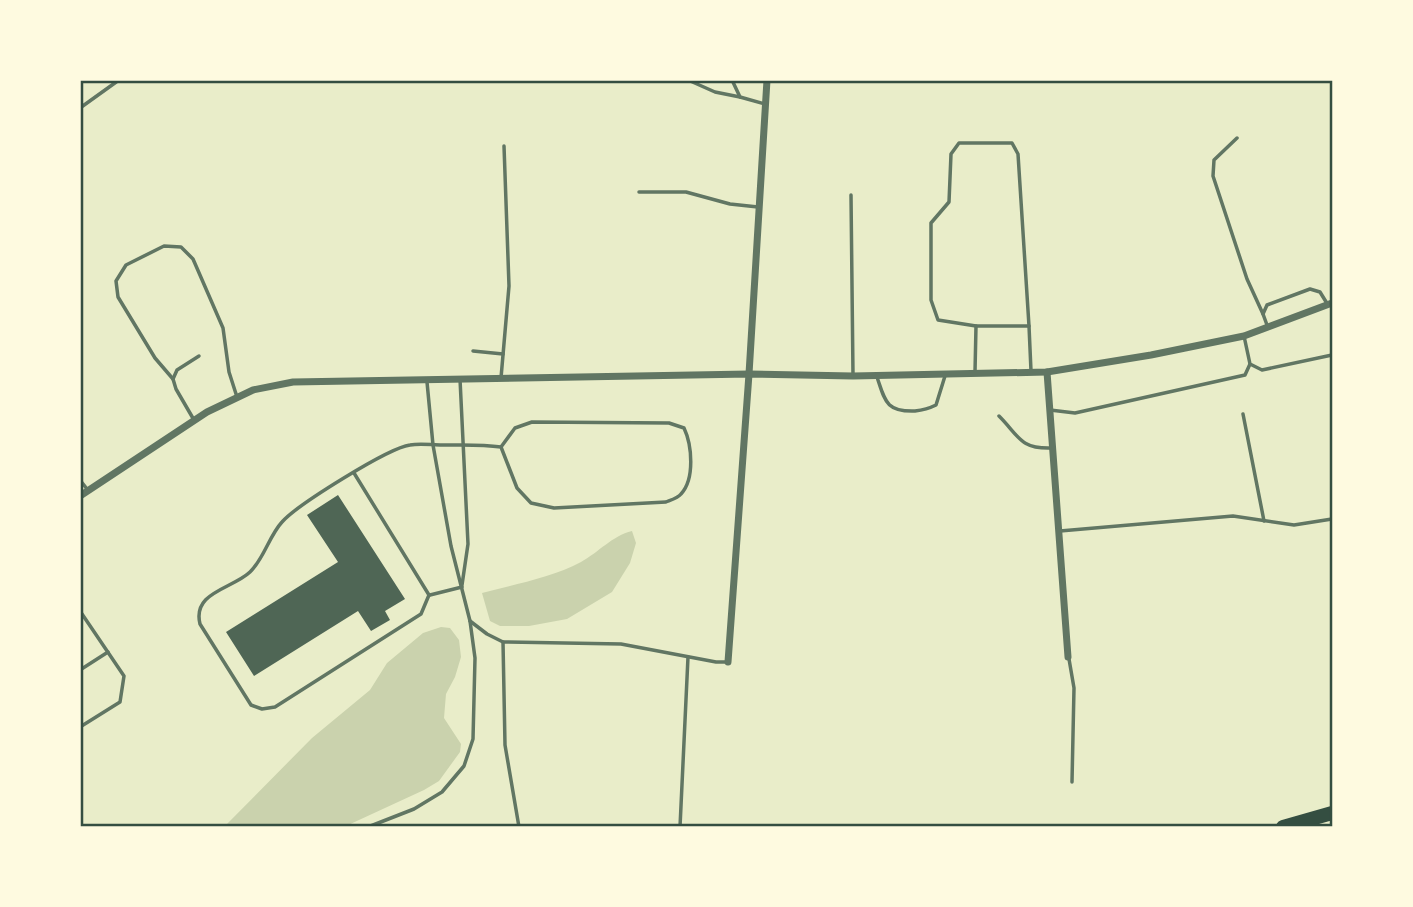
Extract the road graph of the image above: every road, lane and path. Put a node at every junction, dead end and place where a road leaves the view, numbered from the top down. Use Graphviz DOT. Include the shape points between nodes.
graph roads {
  1 [pos="120,80"];
  2 [pos="688,80"];
  3 [pos="732,80"];
  4 [pos="768,80"];
  5 [pos="740,97"];
  6 [pos="767,104"];
  7 [pos="80,108"];
  8 [pos="1237,138"];
  9 [pos="505,146"];
  10 [pos="639,191"];
  11 [pos="852,195"];
  12 [pos="760,208"];
  13 [pos="1330,304"];
  14 [pos="1263,314"];
  15 [pos="976,326"];
  16 [pos="1029,326"];
  17 [pos="1268,327"];
  18 [pos="1244,336"];
  19 [pos="473,351"];
  20 [pos="503,354"];
  21 [pos="1332,355"];
  22 [pos="199,356"];
  23 [pos="1250,364"];
  24 [pos="1048,372"];
  25 [pos="1031,373"];
  26 [pos="749,374"];
  27 [pos="946,374"];
  28 [pos="975,374"];
  29 [pos="853,376"];
  30 [pos="876,376"];
  31 [pos="501,378"];
  32 [pos="173,379"];
  33 [pos="460,379"];
  34 [pos="427,380"];
  35 [pos="237,397"];
  36 [pos="1050,411"];
  37 [pos="1244,414"];
  38 [pos="999,416"];
  39 [pos="194,420"];
  40 [pos="433,445"];
  41 [pos="464,445"];
  42 [pos="501,447"];
  43 [pos="1053,448"];
  44 [pos="354,473"];
  45 [pos="80,480"];
  46 [pos="88,491"];
  47 [pos="80,496"];
  48 [pos="1332,519"];
  49 [pos="1264,521"];
  50 [pos="1059,531"];
  51 [pos="462,587"];
  52 [pos="429,595"];
  53 [pos="80,611"];
  54 [pos="470,621"];
  55 [pos="503,642"];
  56 [pos="108,652"];
  57 [pos="688,657"];
  58 [pos="1068,657"];
  59 [pos="728,662"];
  60 [pos="80,670"];
  61 [pos="80,727"];
  62 [pos="1072,782"];
  63 [pos="1332,813"];
  64 [pos="368,827"];
  65 [pos="519,827"];
  66 [pos="680,827"];
  67 [pos="1283,827"];
  1 -- 7 [label="lane"];
  2 -- 5 [label="lane"];
  3 -- 5 [label="lane"];
  4 -- 6 [label="street"];
  5 -- 6 [label="lane"];
  6 -- 12 [label="street"];
  8 -- 14 [label="lane" via="1214,160 1213,176"];
  9 -- 20 [label="lane" via="509,286"];
  10 -- 12 [label="lane" via="686,192"];
  11 -- 29 [label="lane"];
  12 -- 26 [label="street"];
  13 -- 14 [label="lane" via="1320,292 1310,289 1267,305"];
  13 -- 17 [label="street"];
  14 -- 17 [label="lane"];
  15 -- 16 [label="lane"];
  15 -- 16 [label="lane" via="938,320 930,300 931,223 949,202 951,154 959,143 1012,143 1018,154"];
  15 -- 28 [label="lane"];
  16 -- 25 [label="lane"];
  17 -- 18 [label="street"];
  18 -- 23 [label="lane"];
  18 -- 24 [label="street"];
  19 -- 20 [label="lane"];
  20 -- 31 [label="lane"];
  21 -- 23 [label="lane" via="1262,370"];
  22 -- 32 [label="lane" via="177,370"];
  23 -- 36 [label="lane" via="1245,375 1075,413"];
  24 -- 25 [label="street"];
  24 -- 36 [label="street"];
  25 -- 28 [label="street"];
  26 -- 29 [label="street"];
  26 -- 31 [label="street"];
  26 -- 59 [label="street"];
  27 -- 28 [label="street"];
  27 -- 30 [label="street"];
  27 -- 30 [label="lane" via="936,405 903,411 891,408 884,399"];
  29 -- 30 [label="street"];
  31 -- 33 [label="street"];
  32 -- 35 [label="lane" via="118,297 116,281 126,265 164,246 181,247 193,259 223,328"];
  32 -- 39 [label="lane"];
  33 -- 34 [label="street"];
  33 -- 41 [label="lane"];
  34 -- 35 [label="street" via="293,382"];
  34 -- 40 [label="lane"];
  35 -- 39 [label="street"];
  36 -- 43 [label="street"];
  37 -- 49 [label="lane"];
  38 -- 43 [label="lane" via="1024,444 1034,449"];
  39 -- 46 [label="street"];
  40 -- 41 [label="lane"];
  40 -- 44 [label="lane" via="411,444 391,451"];
  40 -- 51 [label="lane"];
  41 -- 42 [label="lane"];
  41 -- 51 [label="lane" via="468,544"];
  42 -- 42 [label="lane" via="517,488 531,503 554,508 666,502 680,495 689,480 690,440 684,428 669,423 532,422 515,428"];
  43 -- 50 [label="street"];
  44 -- 52 [label="lane"];
  44 -- 52 [label="lane" via="282,521 251,571 202,602 197,612 200,624 251,705 262,709 275,707 421,614"];
  45 -- 46 [label="lane"];
  46 -- 47 [label="street"];
  48 -- 49 [label="lane" via="1294,526"];
  49 -- 50 [label="lane" via="1233,516"];
  50 -- 58 [label="street"];
  51 -- 52 [label="lane"];
  51 -- 54 [label="lane"];
  53 -- 56 [label="lane"];
  54 -- 55 [label="lane"];
  54 -- 64 [label="lane" via="475,659 473,740 464,766 442,792"];
  55 -- 57 [label="lane" via="621,644"];
  55 -- 65 [label="lane" via="505,745"];
  56 -- 60 [label="lane"];
  56 -- 61 [label="lane" via="124,676 120,702"];
  57 -- 59 [label="lane"];
  57 -- 66 [label="lane"];
  58 -- 62 [label="lane" via="1074,688"];
  63 -- 67 [label="highway"];
}
